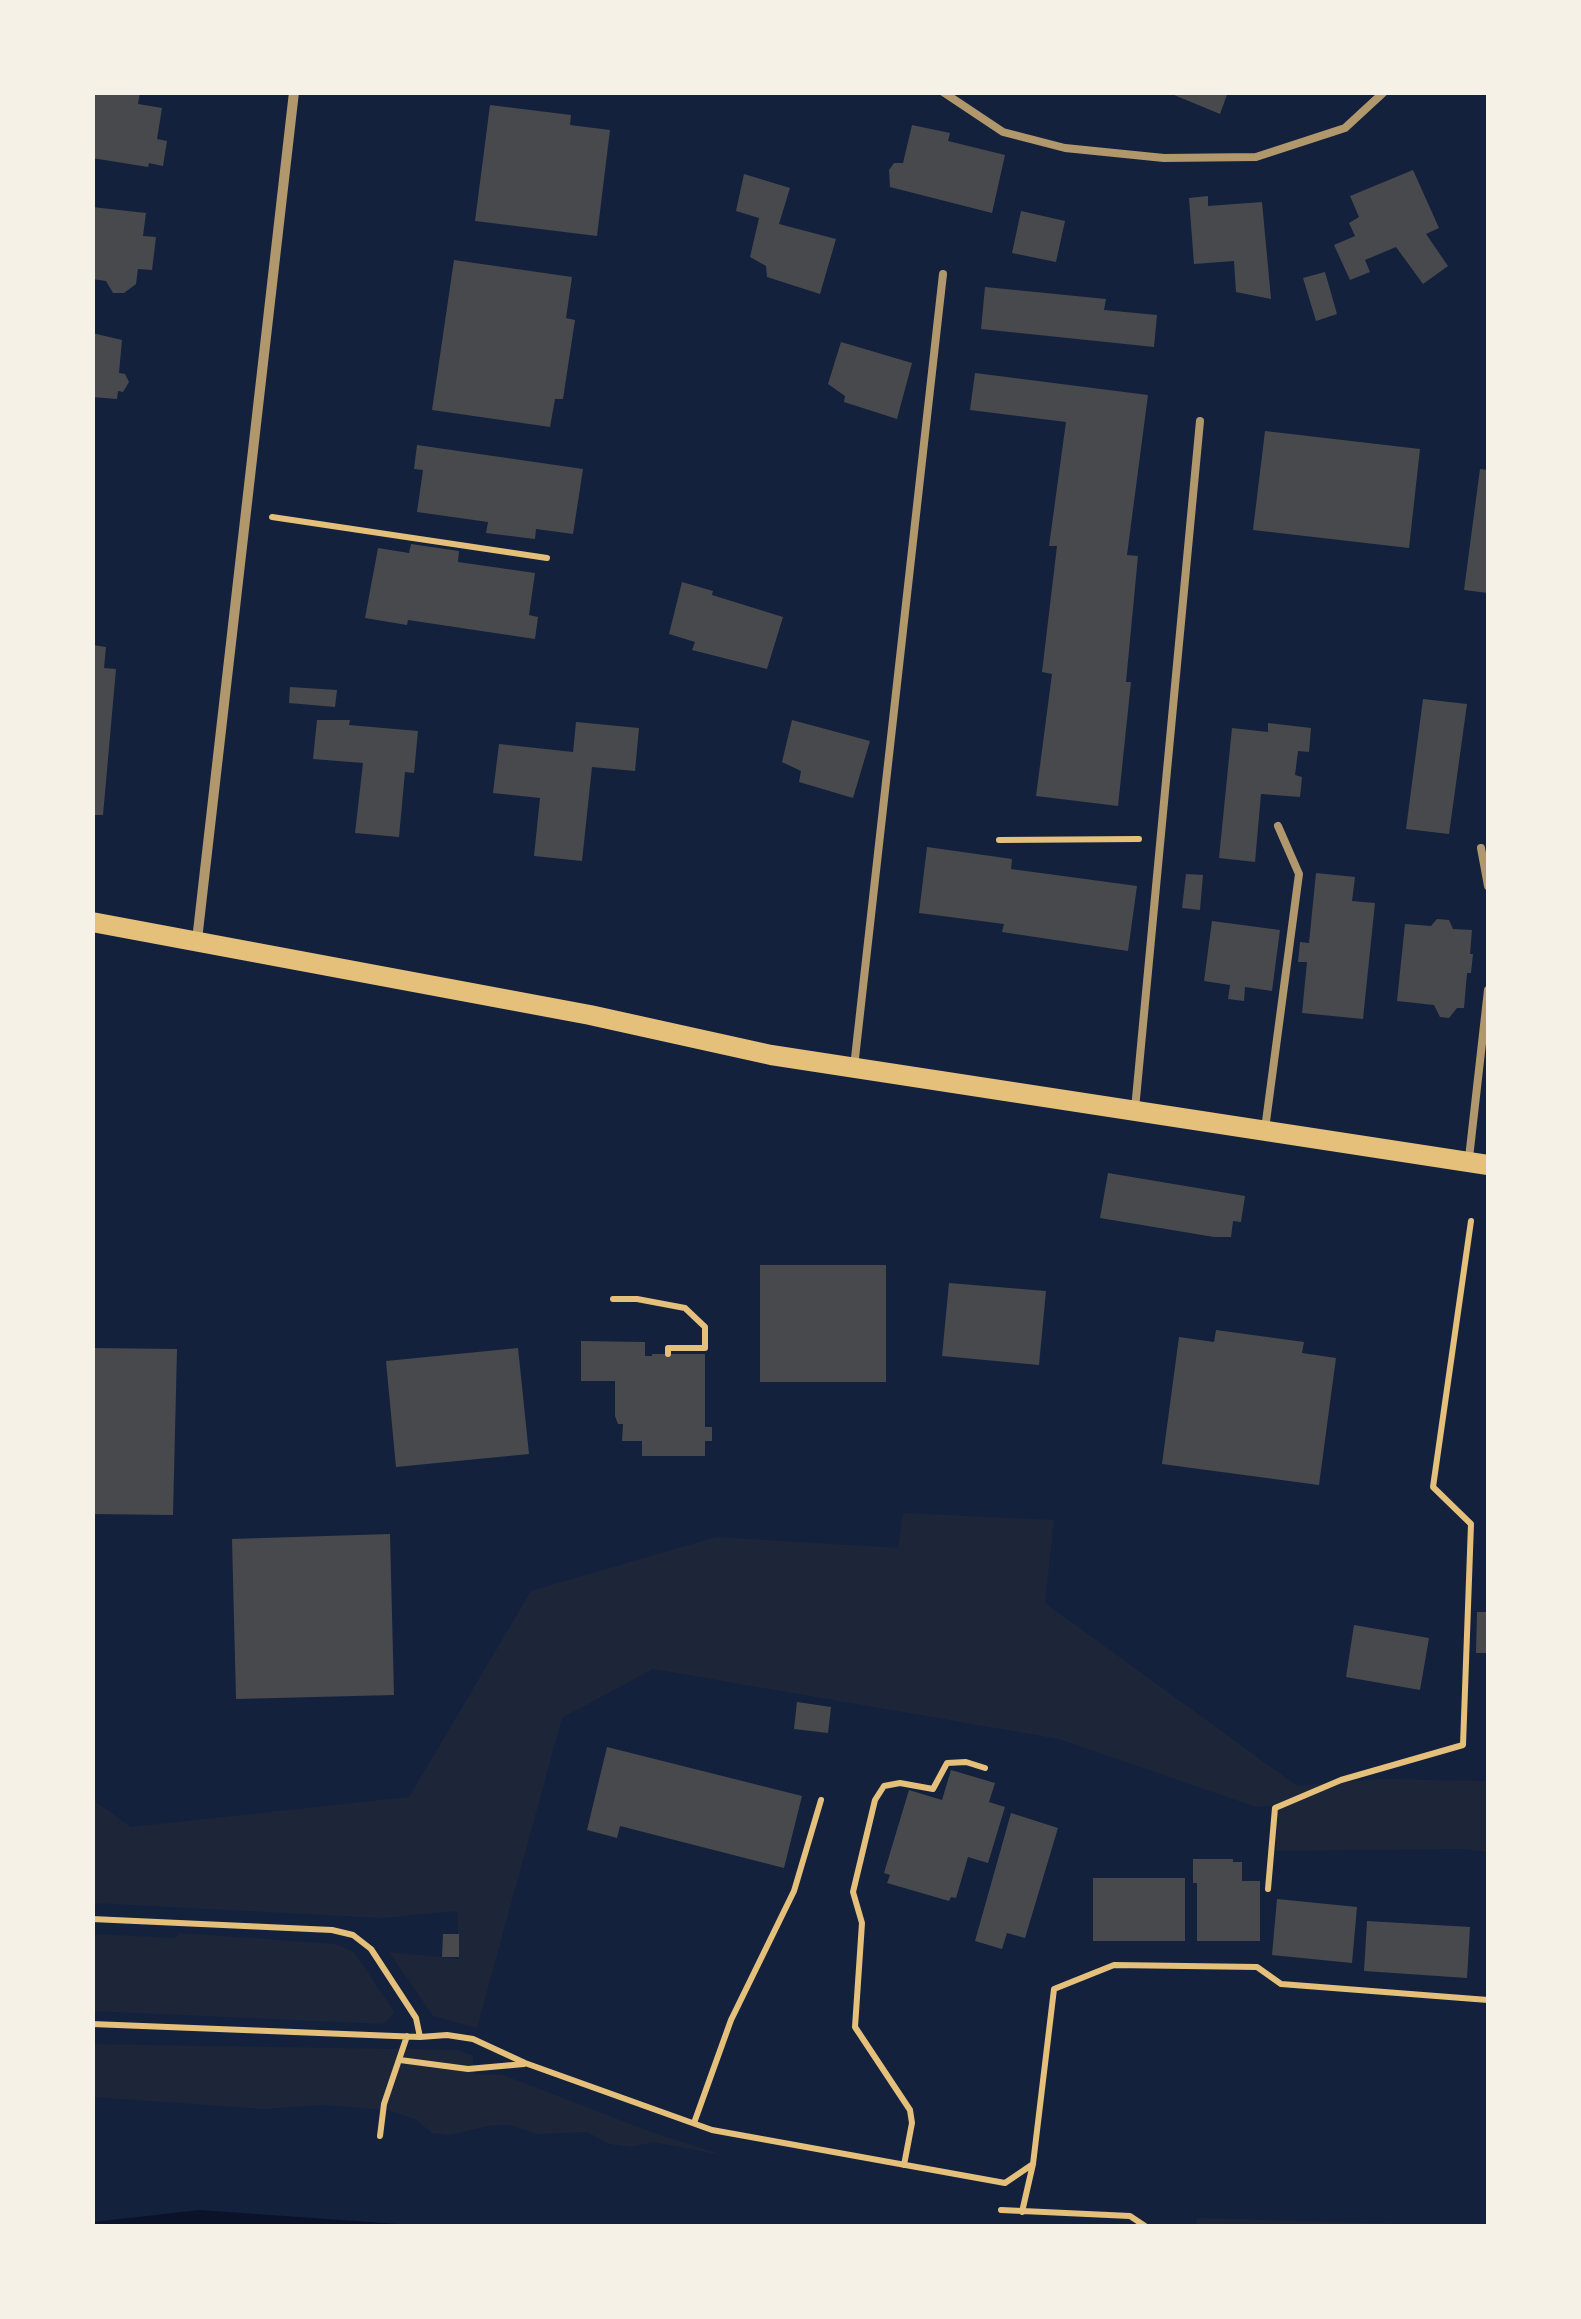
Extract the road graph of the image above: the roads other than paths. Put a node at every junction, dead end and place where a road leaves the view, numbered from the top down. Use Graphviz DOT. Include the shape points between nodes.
graph roads {
  1 [pos="294,92"];
  2 [pos="942,92"];
  3 [pos="1384,92"];
  4 [pos="943,274"];
  5 [pos="1200,421"];
  6 [pos="1278,826"];
  7 [pos="1480,848"];
  8 [pos="1488,886"];
  9 [pos="92,922"];
  10 [pos="197,940"];
  11 [pos="1488,990"];
  12 [pos="854,1067"];
  13 [pos="1135,1109"];
  14 [pos="1266,1129"];
  15 [pos="1478,1164"];
  1 -- 10 [label="street"];
  2 -- 3 [label="lane" via="1003,132 1065,148 1164,158 1256,157 1345,128"];
  4 -- 12 [label="lane"];
  5 -- 13 [label="lane"];
  6 -- 14 [label="lane" via="1298,874"];
  7 -- 8 [label="lane"];
  9 -- 10 [label="main road"];
  10 -- 12 [label="main road"];
  11 -- 15 [label="lane"];
  12 -- 13 [label="main road"];
  13 -- 14 [label="main road"];
  14 -- 15 [label="main road"];
}
